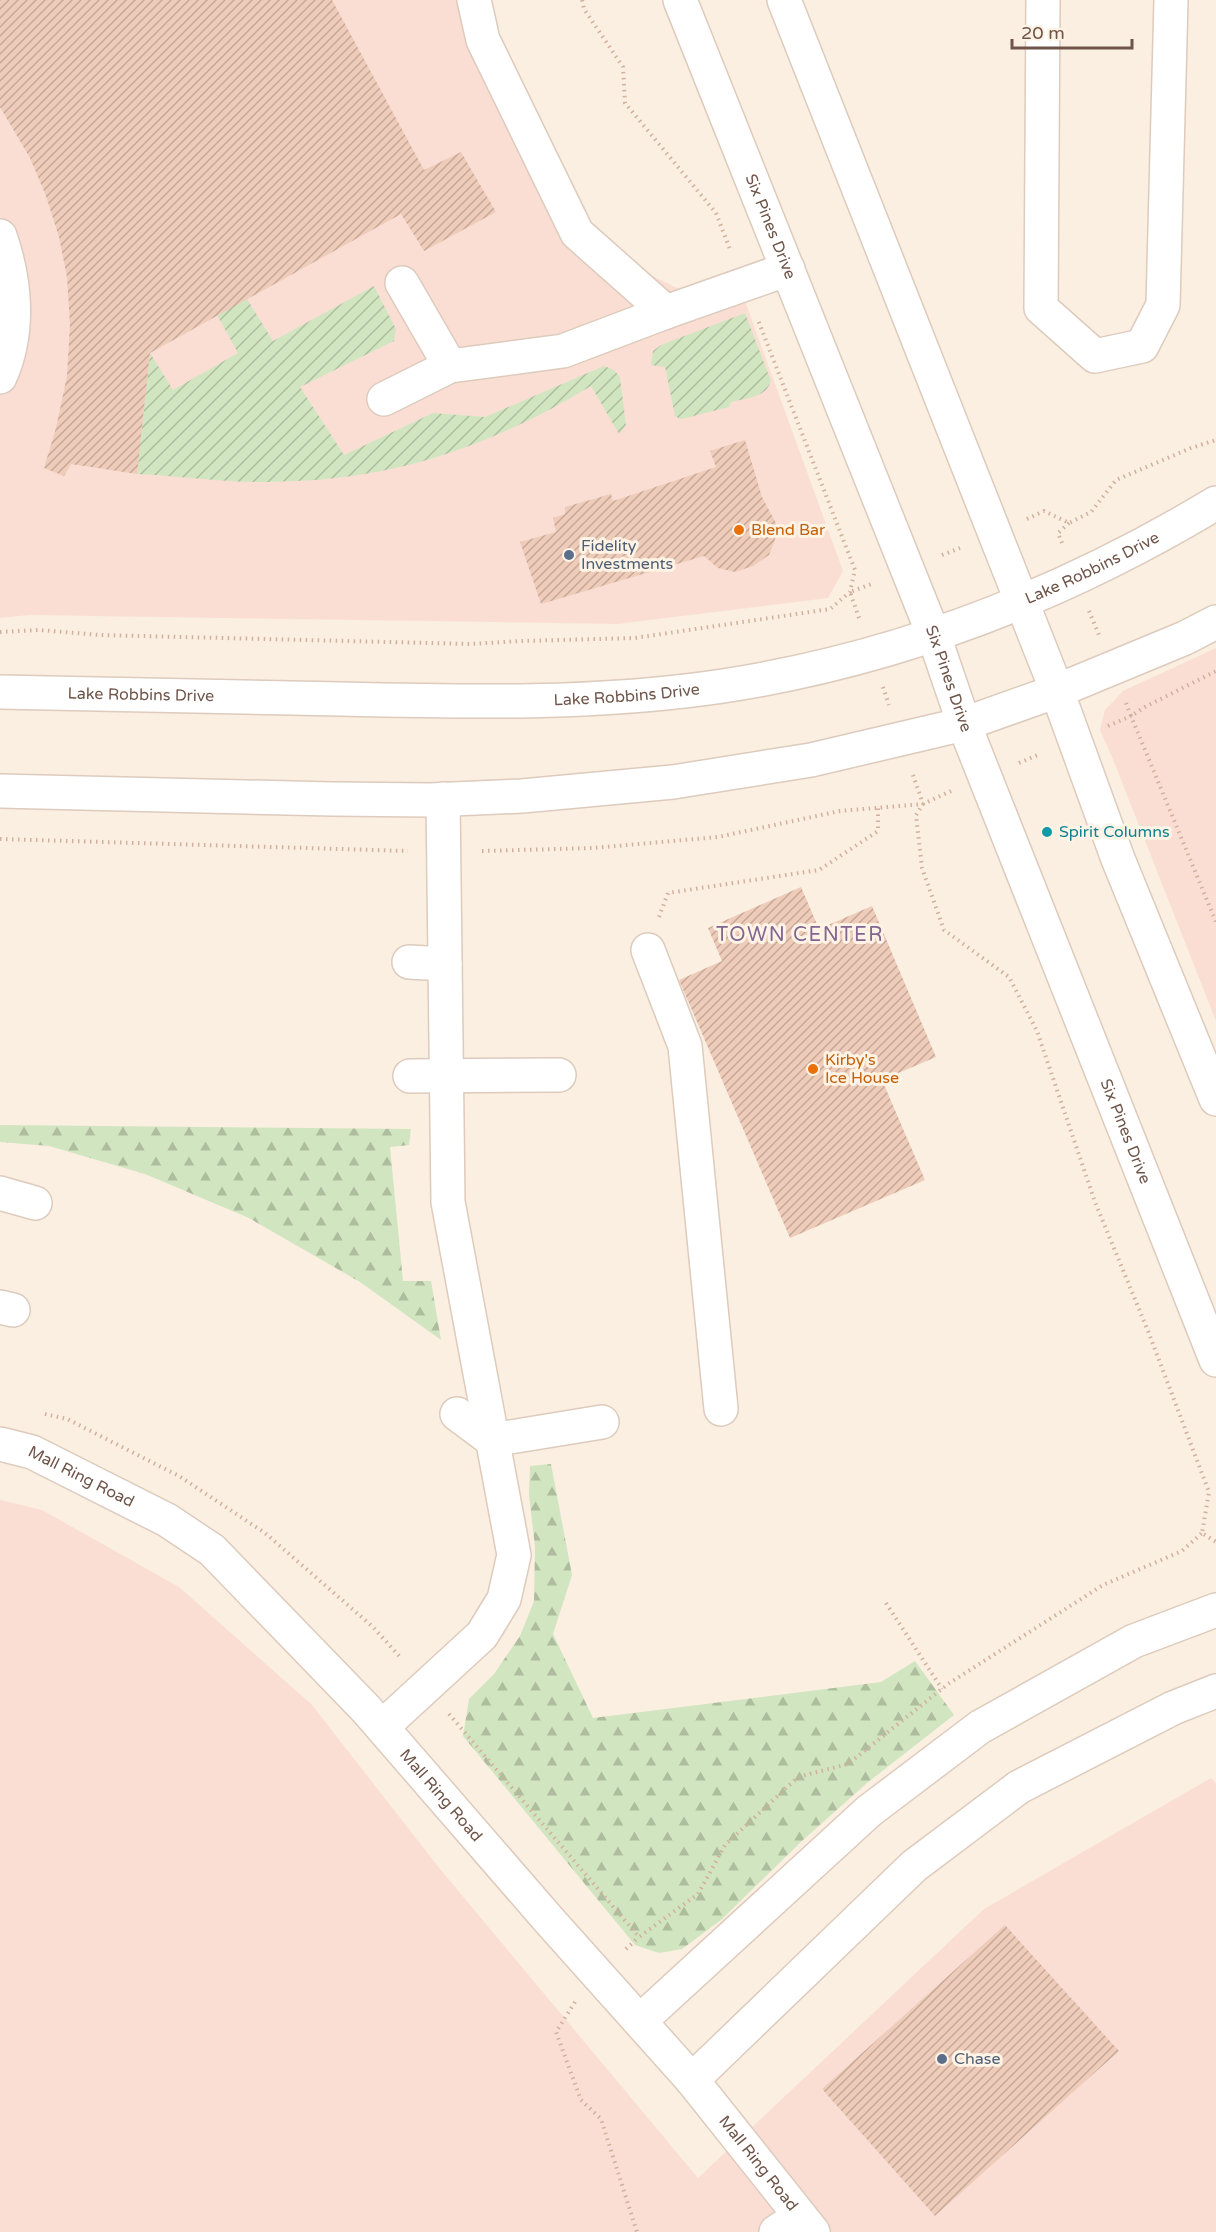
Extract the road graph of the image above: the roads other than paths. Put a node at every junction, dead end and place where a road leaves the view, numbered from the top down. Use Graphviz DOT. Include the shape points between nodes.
graph roads {
  1 [pos="474,0"];
  2 [pos="680,0"];
  3 [pos="784,0"];
  4 [pos="1043,0"];
  5 [pos="1171,0"];
  6 [pos="0,236"];
  7 [pos="788,269"];
  8 [pos="402,284"];
  9 [pos="666,312"];
  10 [pos="450,366"];
  11 [pos="0,377"];
  12 [pos="384,399"];
  13 [pos="1216,503"];
  14 [pos="1021,602"];
  15 [pos="1216,622"];
  16 [pos="934,636"];
  17 [pos="1057,691"];
  18 [pos="0,692"];
  19 [pos="964,724"];
  20 [pos="0,790"];
  21 [pos="443,799"];
  22 [pos="648,950"];
  23 [pos="409,962"];
  24 [pos="445,964"];
  25 [pos="447,1075"];
  26 [pos="559,1075"];
  27 [pos="410,1076"];
  28 [pos="1216,1098"];
  29 [pos="0,1193"];
  30 [pos="34,1203"];
  31 [pos="1216,1359"];
  32 [pos="721,1409"];
  33 [pos="457,1414"];
  34 [pos="602,1422"];
  35 [pos="492,1440"];
  36 [pos="0,1444"];
  37 [pos="1216,1610"];
  38 [pos="1216,1691"];
  39 [pos="382,1727"];
  40 [pos="640,2022"];
  41 [pos="692,2080"];
  42 [pos="797,2227"];
  1 -- 9 [label="street" via="483,40 577,233"];
  2 -- 7 [label="street, Six Pines Drive"];
  3 -- 14 [label="street"];
  4 -- 5 [label="street" via="1041,308 1095,356 1142,346 1163,305"];
  6 -- 11 [label="street" via="9,260 14,313 9,357"];
  7 -- 9 [label="street"];
  7 -- 16 [label="street, Six Pines Drive"];
  8 -- 10 [label="street"];
  9 -- 10 [label="street" via="563,351"];
  10 -- 12 [label="street"];
  13 -- 14 [label="street, Lake Robbins Drive" via="1110,563"];
  14 -- 16 [label="street, Lake Robbins Drive"];
  14 -- 17 [label="street"];
  15 -- 17 [label="street"];
  16 -- 18 [label="street, Lake Robbins Drive" via="799,672 724,686 572,701"];
  16 -- 19 [label="street, Six Pines Drive"];
  17 -- 19 [label="street"];
  17 -- 28 [label="street" via="1118,859"];
  19 -- 21 [label="street" via="812,760 673,782"];
  19 -- 31 [label="street, Six Pines Drive"];
  20 -- 21 [label="street"];
  21 -- 24 [label="street"];
  22 -- 32 [label="street" via="685,1046"];
  23 -- 24 [label="street"];
  24 -- 25 [label="street"];
  25 -- 26 [label="street"];
  25 -- 27 [label="street"];
  25 -- 35 [label="street" via="448,1202"];
  29 -- 30 [label="street"];
  33 -- 35 [label="street"];
  34 -- 35 [label="street"];
  35 -- 39 [label="street" via="514,1555 504,1599 485,1607 482,1635"];
  36 -- 39 [label="street, Mall Ring Road" via="32,1452 167,1520 212,1550"];
  37 -- 40 [label="street" via="1134,1641 980,1727 869,1811"];
  38 -- 41 [label="street" via="1173,1708 1019,1787 914,1866"];
  39 -- 40 [label="street, Mall Ring Road"];
  40 -- 41 [label="street, Mall Ring Road"];
  41 -- 42 [label="street, Mall Ring Road"];
}
